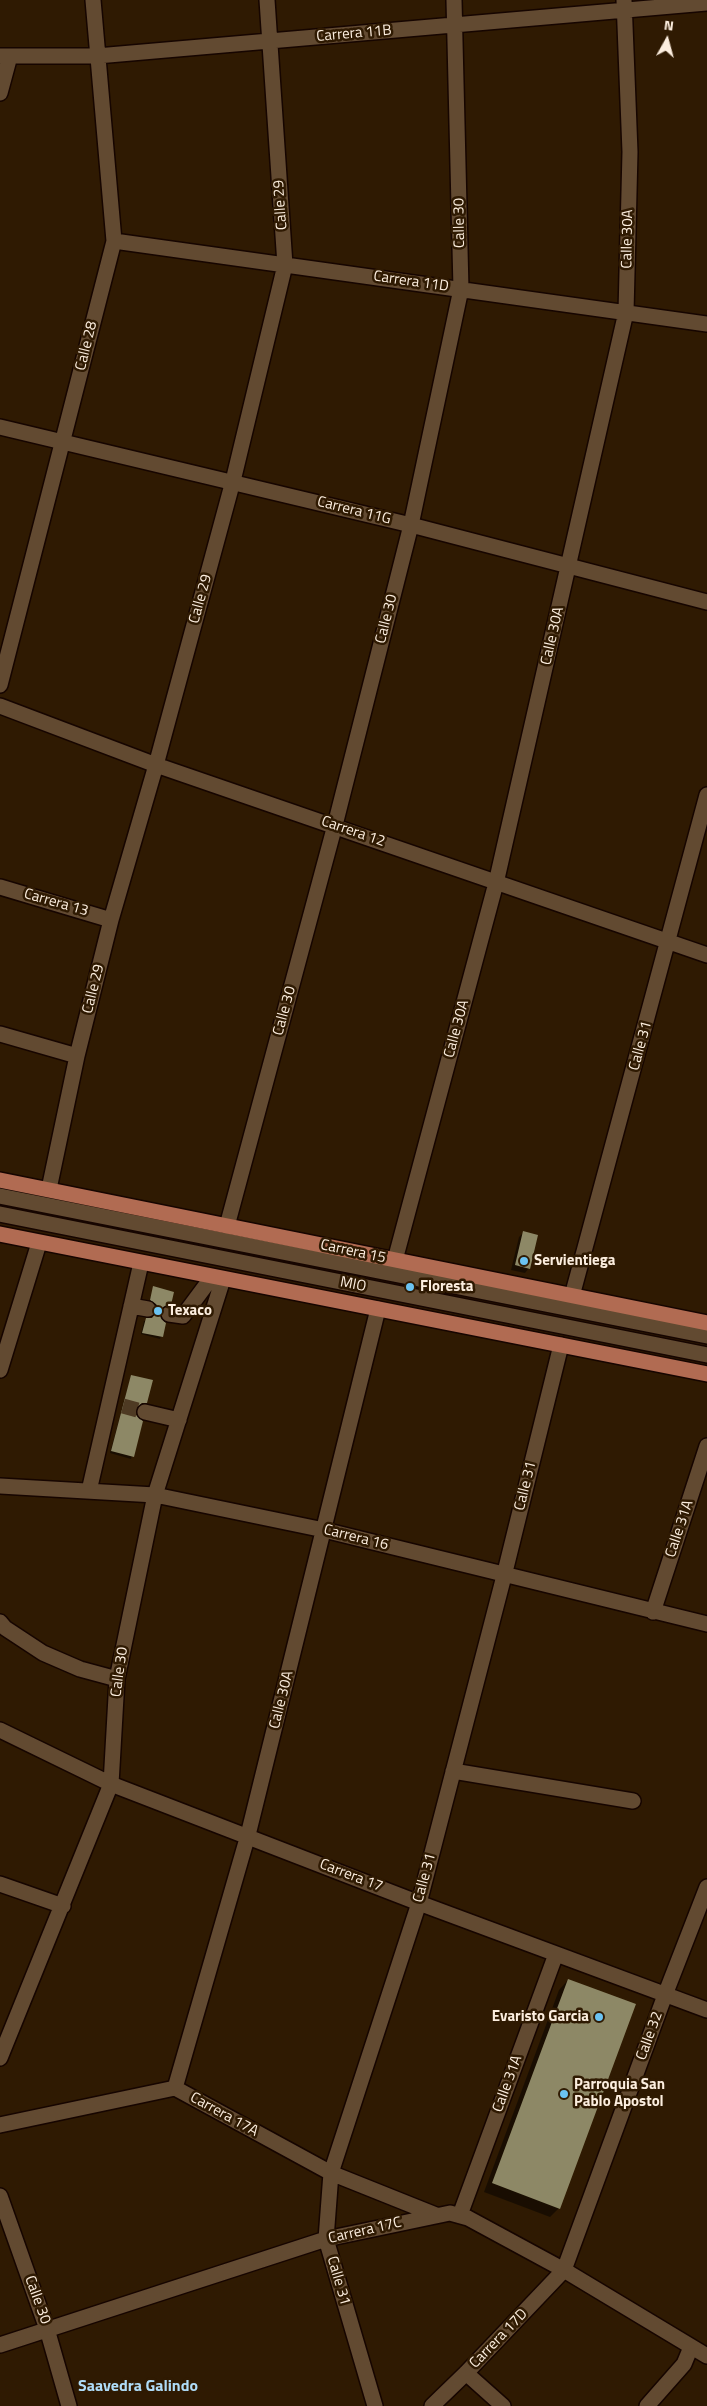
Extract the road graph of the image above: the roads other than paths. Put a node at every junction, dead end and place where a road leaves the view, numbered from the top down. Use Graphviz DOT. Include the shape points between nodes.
graph roads {
  1 [pos="93,0"];
  2 [pos="267,0"];
  3 [pos="454,0"];
  4 [pos="707,3"];
  5 [pos="625,5"];
  6 [pos="456,25"];
  7 [pos="270,41"];
  8 [pos="5,56"];
  9 [pos="97,56"];
  10 [pos="0,93"];
  11 [pos="114,241"];
  12 [pos="285,265"];
  13 [pos="461,289"];
  14 [pos="626,312"];
  15 [pos="707,324"];
  16 [pos="0,427"];
  17 [pos="63,441"];
  18 [pos="232,481"];
  19 [pos="411,525"];
  20 [pos="570,565"];
  21 [pos="707,602"];
  22 [pos="0,685"];
  23 [pos="0,706"];
  24 [pos="156,765"];
  25 [pos="707,796"];
  26 [pos="335,826"];
  27 [pos="496,883"];
  28 [pos="0,887"];
  29 [pos="111,920"];
  30 [pos="669,942"];
  31 [pos="707,955"];
  32 [pos="0,1034"];
  33 [pos="77,1056"];
  34 [pos="0,1180"];
  35 [pos="49,1189"];
  36 [pos="0,1196"];
  37 [pos="0,1214"];
  38 [pos="227,1226"];
  39 [pos="0,1234"];
  40 [pos="39,1243"];
  41 [pos="395,1260"];
  42 [pos="141,1263"];
  43 [pos="217,1278"];
  44 [pos="572,1296"];
  45 [pos="131,1306"];
  46 [pos="148,1309"];
  47 [pos="378,1309"];
  48 [pos="210,1321"];
  49 [pos="707,1323"];
  50 [pos="707,1336"];
  51 [pos="561,1345"];
  52 [pos="707,1355"];
  53 [pos="0,1370"];
  54 [pos="707,1374"];
  55 [pos="145,1412"];
  56 [pos="178,1420"];
  57 [pos="707,1446"];
  58 [pos="0,1486"];
  59 [pos="89,1491"];
  60 [pos="155,1495"];
  61 [pos="324,1530"];
  62 [pos="504,1576"];
  63 [pos="653,1612"];
  64 [pos="0,1622"];
  65 [pos="707,1624"];
  66 [pos="117,1679"];
  67 [pos="0,1730"];
  68 [pos="453,1771"];
  69 [pos="111,1784"];
  70 [pos="634,1801"];
  71 [pos="248,1835"];
  72 [pos="0,1884"];
  73 [pos="707,1887"];
  74 [pos="419,1902"];
  75 [pos="63,1906"];
  76 [pos="556,1954"];
  77 [pos="665,1995"];
  78 [pos="707,2010"];
  79 [pos="0,2058"];
  80 [pos="175,2088"];
  81 [pos="0,2125"];
  82 [pos="331,2173"];
  83 [pos="0,2196"];
  84 [pos="436,2215"];
  85 [pos="460,2215"];
  86 [pos="326,2239"];
  87 [pos="564,2270"];
  88 [pos="48,2329"];
  89 [pos="0,2345"];
  90 [pos="691,2347"];
  91 [pos="707,2356"];
  92 [pos="466,2373"];
  93 [pos="70,2406"];
  94 [pos="374,2406"];
  95 [pos="432,2406"];
  96 [pos="503,2406"];
  97 [pos="647,2406"];
  1 -- 9 [label="street, Calle 28"];
  2 -- 7 [label="street, Calle 29"];
  3 -- 6 [label="street, Calle 30"];
  4 -- 5 [label="street, Carrera 11B"];
  5 -- 6 [label="street, Carrera 11B"];
  5 -- 14 [label="street, Calle 30A" via="630,152"];
  6 -- 7 [label="street, Carrera 11B"];
  6 -- 13 [label="street, Calle 30"];
  7 -- 9 [label="street, Carrera 11B"];
  7 -- 12 [label="street, Calle 29"];
  8 -- 9 [label="street, Carrera 11B"];
  8 -- 10 [label="street"];
  9 -- 11 [label="street, Calle 28"];
  11 -- 12 [label="street, Carrera 11D"];
  11 -- 17 [label="street, Calle 28"];
  12 -- 13 [label="street, Carrera 11D"];
  12 -- 18 [label="street, Calle 29"];
  13 -- 14 [label="street, Carrera 11D"];
  13 -- 19 [label="street, Calle 30"];
  14 -- 15 [label="street, Carrera 11D"];
  14 -- 20 [label="street, Calle 30A"];
  16 -- 17 [label="street, Carrera 11G"];
  17 -- 18 [label="street, Carrera 11G"];
  17 -- 22 [label="street, Calle 28"];
  18 -- 19 [label="street, Carrera 11G"];
  18 -- 24 [label="street, Calle 29"];
  19 -- 20 [label="street, Carrera 11G"];
  19 -- 26 [label="street, Calle 30"];
  20 -- 21 [label="street, Carrera 11G"];
  20 -- 27 [label="street, Calle 30A"];
  23 -- 24 [label="street, Carrera 12"];
  24 -- 26 [label="street, Carrera 12"];
  24 -- 29 [label="street, Calle 29"];
  25 -- 30 [label="street, Calle 31"];
  26 -- 27 [label="street, Carrera 12"];
  26 -- 38 [label="street, Calle 30"];
  27 -- 30 [label="street, Carrera 12"];
  27 -- 41 [label="street, Calle 30A"];
  28 -- 29 [label="street, Carrera 13"];
  29 -- 33 [label="street, Calle 29"];
  30 -- 31 [label="street, Carrera 12"];
  30 -- 44 [label="street, Calle 31"];
  32 -- 33 [label="street"];
  33 -- 35 [label="street, Calle 29"];
  34 -- 35 [label="main road, Carrera 15"];
  35 -- 38 [label="main road, Carrera 15"];
  36 -- 50 [label="street, MIO"];
  37 -- 52 [label="street, MIO"];
  38 -- 41 [label="main road, Carrera 15"];
  39 -- 40 [label="main road"];
  40 -- 42 [label="main road"];
  40 -- 53 [label="street"];
  41 -- 44 [label="main road, Carrera 15"];
  42 -- 43 [label="main road"];
  42 -- 45 [label="street"];
  43 -- 47 [label="main road"];
  43 -- 48 [label="street, Calle 30"];
  43 -- 48 [label="street" via="176,1315"];
  44 -- 49 [label="main road, Carrera 15"];
  45 -- 46 [label="street"];
  45 -- 59 [label="street" via="116,1405"];
  47 -- 51 [label="main road"];
  47 -- 61 [label="street, Calle 30A"];
  48 -- 56 [label="street, Calle 30"];
  51 -- 54 [label="main road"];
  51 -- 62 [label="street, Calle 31"];
  55 -- 56 [label="street"];
  56 -- 60 [label="street, Calle 30"];
  57 -- 63 [label="street, Calle 31A"];
  58 -- 59 [label="street, Carrera 16"];
  59 -- 60 [label="street, Carrera 16"];
  60 -- 61 [label="street, Carrera 16"];
  60 -- 66 [label="street, Calle 30"];
  61 -- 62 [label="street, Carrera 16"];
  61 -- 71 [label="street, Calle 30A"];
  62 -- 63 [label="street, Carrera 16"];
  62 -- 68 [label="street, Calle 31"];
  63 -- 65 [label="street, Carrera 16"];
  64 -- 66 [label="street" via="43,1653 80,1669"];
  66 -- 69 [label="street, Calle 30"];
  67 -- 69 [label="street, Carrera 17"];
  68 -- 70 [label="street"];
  68 -- 74 [label="street, Calle 31"];
  69 -- 71 [label="street, Carrera 17"];
  69 -- 75 [label="street, Calle 30"];
  71 -- 74 [label="street, Carrera 17"];
  71 -- 80 [label="street, Calle 30A"];
  72 -- 75 [label="street"];
  73 -- 77 [label="street, Calle 32"];
  74 -- 76 [label="street, Carrera 17"];
  74 -- 82 [label="street, Calle 31"];
  75 -- 79 [label="street, Calle 30"];
  76 -- 77 [label="street, Carrera 17"];
  76 -- 85 [label="street, Calle 31A"];
  77 -- 78 [label="street, Carrera 17"];
  77 -- 87 [label="street, Calle 32"];
  80 -- 81 [label="street, Carrera 17A"];
  80 -- 82 [label="street, Carrera 17A"];
  82 -- 84 [label="street, Carrera 17A"];
  82 -- 86 [label="street, Calle 31"];
  83 -- 88 [label="street, Calle 30"];
  84 -- 85 [label="street, Carrera 17C"];
  84 -- 86 [label="street, Carrera 17C"];
  85 -- 87 [label="street, Carrera 17C"];
  86 -- 88 [label="street, Carrera 17C"];
  86 -- 94 [label="street, Calle 31"];
  87 -- 90 [label="street, Carrera 17C"];
  87 -- 92 [label="street, Carrera 17D"];
  88 -- 89 [label="street, Carrera 17C"];
  88 -- 93 [label="street, Calle 30"];
  90 -- 91 [label="street, Carrera 17C"];
  90 -- 97 [label="street" via="684,2364"];
  92 -- 95 [label="street, Carrera 17D"];
  92 -- 96 [label="street"];
}
